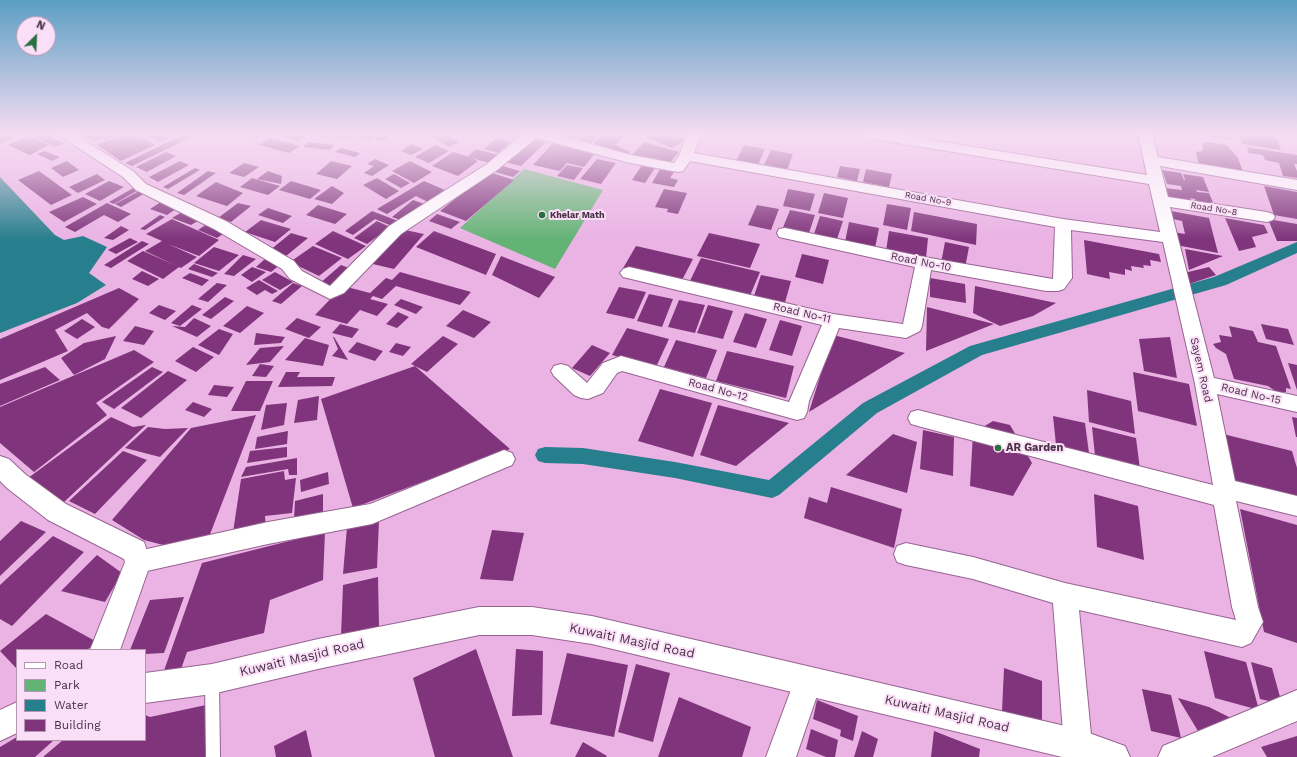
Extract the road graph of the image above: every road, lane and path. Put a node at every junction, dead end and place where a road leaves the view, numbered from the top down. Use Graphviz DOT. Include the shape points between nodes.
graph roads {
  1 [pos="121,169"];
  2 [pos="488,169"];
  3 [pos="760,169"];
  4 [pos="1084,169"];
  5 [pos="1153,169"];
  6 [pos="1205,169"];
  7 [pos="1156,181"];
  8 [pos="1297,185"];
  9 [pos="1161,201"];
  10 [pos="1267,217"];
  11 [pos="1063,224"];
  12 [pos="785,233"];
  13 [pos="1170,238"];
  14 [pos="924,263"];
  15 [pos="629,273"];
  16 [pos="833,321"];
  17 [pos="561,371"];
  18 [pos="1205,384"];
  19 [pos="1297,404"];
  20 [pos="918,418"];
  21 [pos="504,459"];
  22 [pos="0,466"];
  23 [pos="1225,493"];
  24 [pos="1297,506"];
  25 [pos="906,554"];
  26 [pos="138,562"];
  27 [pos="1065,595"];
  28 [pos="105,649"];
  29 [pos="212,679"];
  30 [pos="808,681"];
  31 [pos="146,688"];
  32 [pos="1297,705"];
  33 [pos="16,717"];
  34 [pos="0,727"];
  35 [pos="1078,745"];
  36 [pos="213,757"];
  37 [pos="781,757"];
  38 [pos="1114,757"];
  39 [pos="1174,757"];
  1 -- 2 [label="street" via="141,187 232,232 288,265 296,275 330,292 338,289 395,230"];
  3 -- 11 [label="street, Road No-9"];
  4 -- 7 [label="street"];
  5 -- 7 [label="street, Sayem Road"];
  6 -- 8 [label="street"];
  7 -- 9 [label="street, Sayem Road"];
  9 -- 10 [label="street, Road No-8"];
  9 -- 13 [label="street, Sayem Road"];
  11 -- 13 [label="street, Road No-9"];
  11 -- 14 [label="street, Road No-10" via="1062,278 1058,285"];
  12 -- 14 [label="street, Road No-10"];
  13 -- 18 [label="street, Sayem Road"];
  14 -- 16 [label="street, Road No-11" via="913,326 906,331"];
  15 -- 16 [label="street, Road No-11"];
  16 -- 17 [label="street, Road No-12" via="799,401 797,412 621,363 610,368 596,388 588,392 581,390"];
  18 -- 19 [label="street, Road No-15"];
  18 -- 23 [label="street, Sayem Road"];
  20 -- 23 [label="street"];
  21 -- 26 [label="street" via="372,514 268,533"];
  22 -- 26 [label="street" via="57,512 135,551"];
  23 -- 24 [label="street"];
  23 -- 27 [label="street, Sayem Road" via="1245,607 1250,622 1242,634"];
  25 -- 27 [label="street" via="972,568"];
  26 -- 28 [label="street"];
  27 -- 35 [label="street"];
  29 -- 30 [label="street, Kuwaiti Masjid Road" via="479,620 517,620 592,630"];
  29 -- 31 [label="street, Kuwaiti Masjid Road"];
  29 -- 36 [label="lane"];
  30 -- 35 [label="street, Kuwaiti Masjid Road"];
  30 -- 37 [label="street"];
  32 -- 39 [label="street"];
  33 -- 34 [label="street"];
  35 -- 38 [label="street, Kuwaiti Masjid Road"];
}
